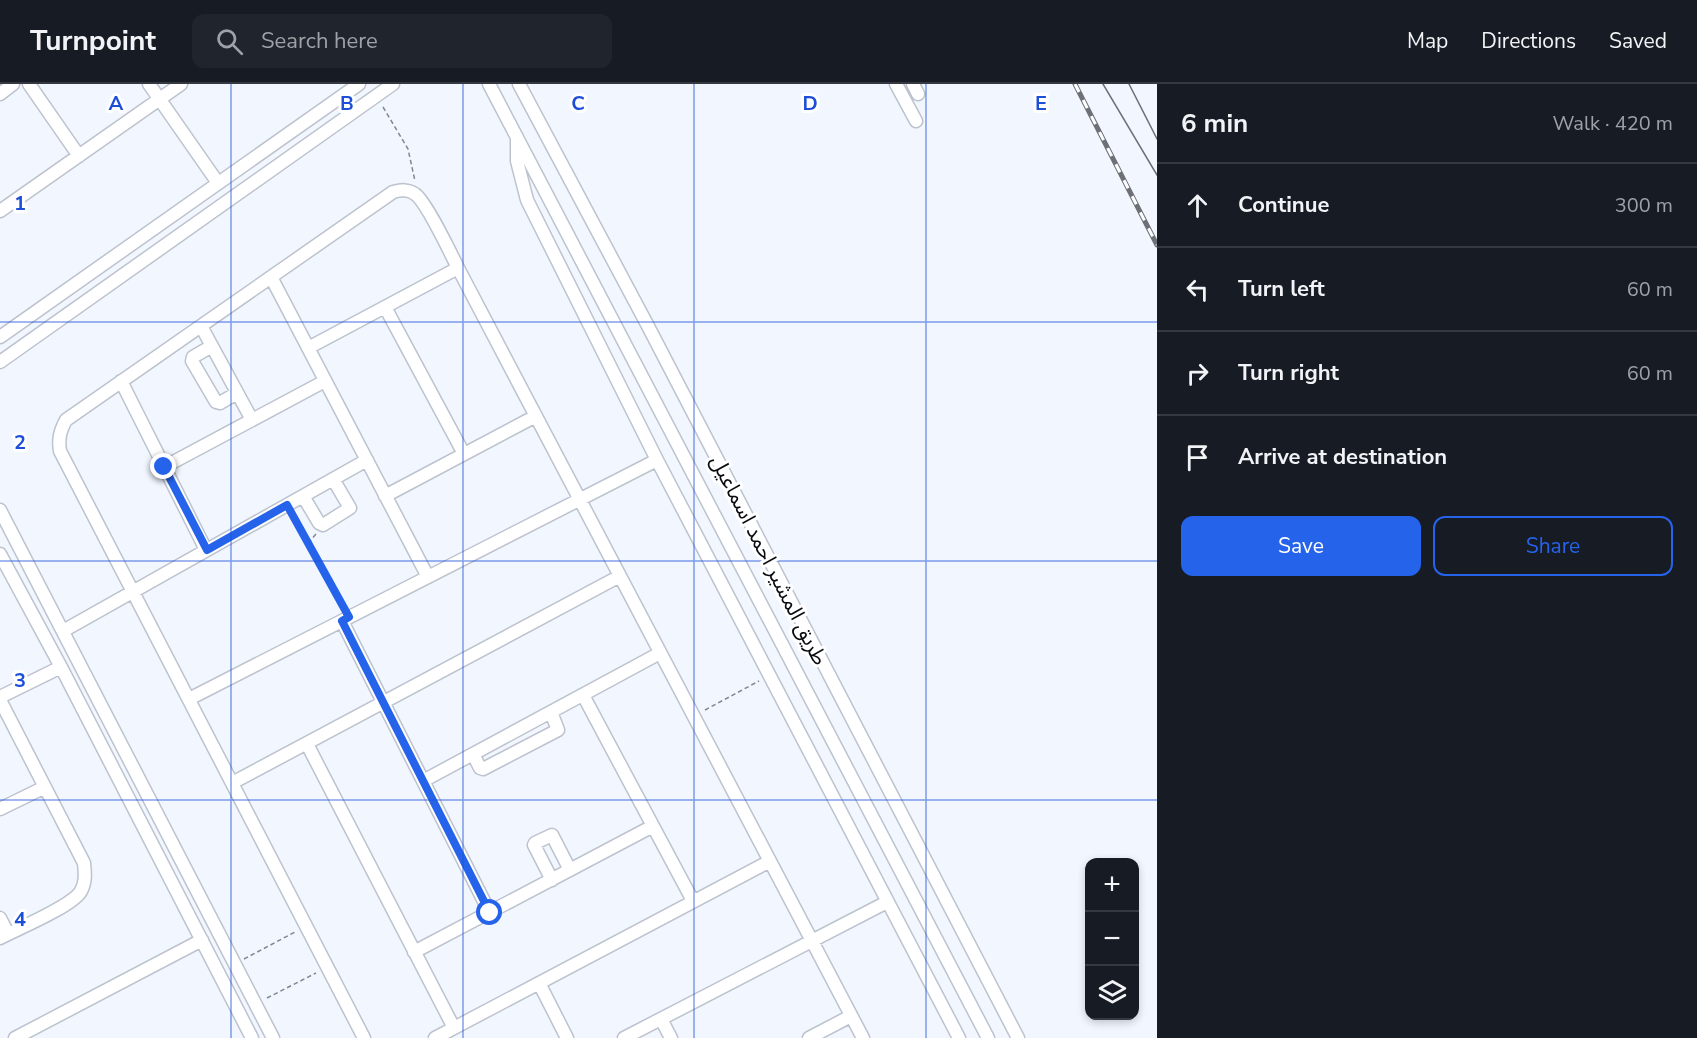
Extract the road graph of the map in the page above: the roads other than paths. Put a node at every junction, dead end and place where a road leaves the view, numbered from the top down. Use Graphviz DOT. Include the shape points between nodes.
graph roads {
  1 [pos="13,84"];
  2 [pos="29,84"];
  3 [pos="149,84"];
  4 [pos="181,84"];
  5 [pos="359,84"];
  6 [pos="393,84"];
  7 [pos="489,84"];
  8 [pos="519,84"];
  9 [pos="896,84"];
  10 [pos="0,94"];
  11 [pos="159,99"];
  12 [pos="916,121"];
  13 [pos="517,136"];
  14 [pos="79,156"];
  15 [pos="218,183"];
  16 [pos="0,211"];
  17 [pos="98,268"];
  18 [pos="459,268"];
  19 [pos="271,277"];
  20 [pos="109,285"];
  21 [pos="385,307"];
  22 [pos="201,326"];
  23 [pos="0,337"];
  24 [pos="212,346"];
  25 [pos="308,348"];
  26 [pos="0,362"];
  27 [pos="121,381"];
  28 [pos="325,381"];
  29 [pos="237,393"];
  30 [pos="536,416"];
  31 [pos="252,420"];
  32 [pos="464,454"];
  33 [pos="366,460"];
  34 [pos="657,460"];
  35 [pos="164,467"];
  36 [pos="333,479"];
  37 [pos="303,496"];
  38 [pos="385,496"];
  39 [pos="580,499"];
  40 [pos="0,510"];
  41 [pos="207,550"];
  42 [pos="0,554"];
  43 [pos="620,576"];
  44 [pos="428,577"];
  45 [pos="133,591"];
  46 [pos="346,619"];
  47 [pos="63,631"];
  48 [pos="660,653"];
  49 [pos="61,667"];
  50 [pos="583,694"];
  51 [pos="0,699"];
  52 [pos="189,699"];
  53 [pos="384,702"];
  54 [pos="551,712"];
  55 [pos="307,744"];
  56 [pos="473,754"];
  57 [pos="423,781"];
  58 [pos="232,783"];
  59 [pos="45,787"];
  60 [pos="0,809"];
  61 [pos="653,826"];
  62 [pos="770,861"];
  63 [pos="570,870"];
  64 [pos="552,880"];
  65 [pos="693,902"];
  66 [pos="887,902"];
  67 [pos="490,913"];
  68 [pos="0,918"];
  69 [pos="4,936"];
  70 [pos="202,940"];
  71 [pos="812,941"];
  72 [pos="414,952"];
  73 [pos="539,983"];
  74 [pos="851,1016"];
  75 [pos="661,1018"];
  76 [pos="454,1028"];
  77 [pos="15,1038"];
  78 [pos="252,1038"];
  79 [pos="273,1038"];
  80 [pos="364,1038"];
  81 [pos="435,1038"];
  82 [pos="567,1038"];
  83 [pos="624,1038"];
  84 [pos="671,1038"];
  85 [pos="809,1038"];
  86 [pos="862,1038"];
  87 [pos="959,1038"];
  88 [pos="988,1038"];
  89 [pos="1018,1038"];
  1 -- 10 [label="street"];
  2 -- 14 [label="street"];
  3 -- 11 [label="street"];
  4 -- 11 [label="street"];
  5 -- 15 [label="street"];
  6 -- 20 [label="street"];
  7 -- 13 [label="street, طريق المشير احمد اسماعيل"];
  8 -- 89 [label="street, طريق المشير احمد اسماعيل"];
  9 -- 12 [label="street"];
  11 -- 14 [label="street"];
  11 -- 15 [label="street"];
  13 -- 34 [label="street" via="517,161 527,200"];
  13 -- 88 [label="street, طريق المشير احمد اسماعيل"];
  14 -- 16 [label="street"];
  15 -- 17 [label="street"];
  17 -- 20 [label="street"];
  17 -- 23 [label="street"];
  18 -- 19 [label="street" via="421,199 400,190"];
  18 -- 21 [label="street"];
  18 -- 30 [label="street"];
  19 -- 22 [label="street"];
  19 -- 25 [label="street"];
  20 -- 26 [label="street"];
  21 -- 25 [label="street"];
  21 -- 32 [label="street"];
  22 -- 24 [label="street"];
  22 -- 27 [label="street"];
  24 -- 29 [label="street"];
  24 -- 29 [label="street" via="192,361 216,402"];
  25 -- 28 [label="street"];
  27 -- 35 [label="street"];
  27 -- 45 [label="street" via="66,420 58,441"];
  28 -- 31 [label="street"];
  28 -- 33 [label="street"];
  29 -- 31 [label="street"];
  30 -- 32 [label="street"];
  30 -- 39 [label="street"];
  31 -- 35 [label="street"];
  32 -- 38 [label="street"];
  33 -- 36 [label="street"];
  33 -- 38 [label="street"];
  34 -- 39 [label="street"];
  34 -- 66 [label="street"];
  35 -- 41 [label="street"];
  36 -- 37 [label="street"];
  36 -- 37 [label="street" via="350,508 323,525"];
  37 -- 41 [label="street"];
  38 -- 44 [label="street"];
  39 -- 43 [label="street"];
  39 -- 44 [label="street"];
  40 -- 47 [label="street"];
  41 -- 45 [label="street"];
  42 -- 49 [label="street"];
  43 -- 48 [label="street"];
  43 -- 53 [label="street"];
  44 -- 46 [label="street"];
  45 -- 47 [label="street"];
  45 -- 52 [label="street"];
  46 -- 52 [label="street"];
  46 -- 53 [label="street"];
  47 -- 79 [label="street"];
  48 -- 50 [label="street"];
  48 -- 62 [label="street"];
  49 -- 51 [label="street"];
  49 -- 70 [label="street"];
  50 -- 54 [label="street"];
  50 -- 61 [label="street"];
  51 -- 59 [label="street"];
  52 -- 58 [label="street"];
  53 -- 55 [label="street"];
  53 -- 57 [label="street"];
  54 -- 56 [label="street"];
  54 -- 56 [label="street" via="558,730 483,769"];
  55 -- 58 [label="street"];
  55 -- 72 [label="street"];
  56 -- 57 [label="street"];
  57 -- 67 [label="street"];
  58 -- 80 [label="street"];
  59 -- 60 [label="street"];
  59 -- 69 [label="street" via="84,863 86,878 81,892 69,902"];
  61 -- 63 [label="street"];
  61 -- 65 [label="street"];
  62 -- 65 [label="street"];
  62 -- 71 [label="street"];
  63 -- 64 [label="street"];
  63 -- 64 [label="street" via="552,835 535,843"];
  64 -- 67 [label="street"];
  65 -- 73 [label="street"];
  66 -- 71 [label="street"];
  66 -- 87 [label="street"];
  67 -- 72 [label="street"];
  68 -- 69 [label="street"];
  70 -- 77 [label="street"];
  70 -- 78 [label="street"];
  71 -- 74 [label="street"];
  71 -- 75 [label="street"];
  72 -- 76 [label="street"];
  73 -- 76 [label="street"];
  73 -- 82 [label="street"];
  74 -- 85 [label="street"];
  74 -- 86 [label="street"];
  75 -- 83 [label="street"];
  75 -- 84 [label="street"];
  76 -- 81 [label="street"];
}
